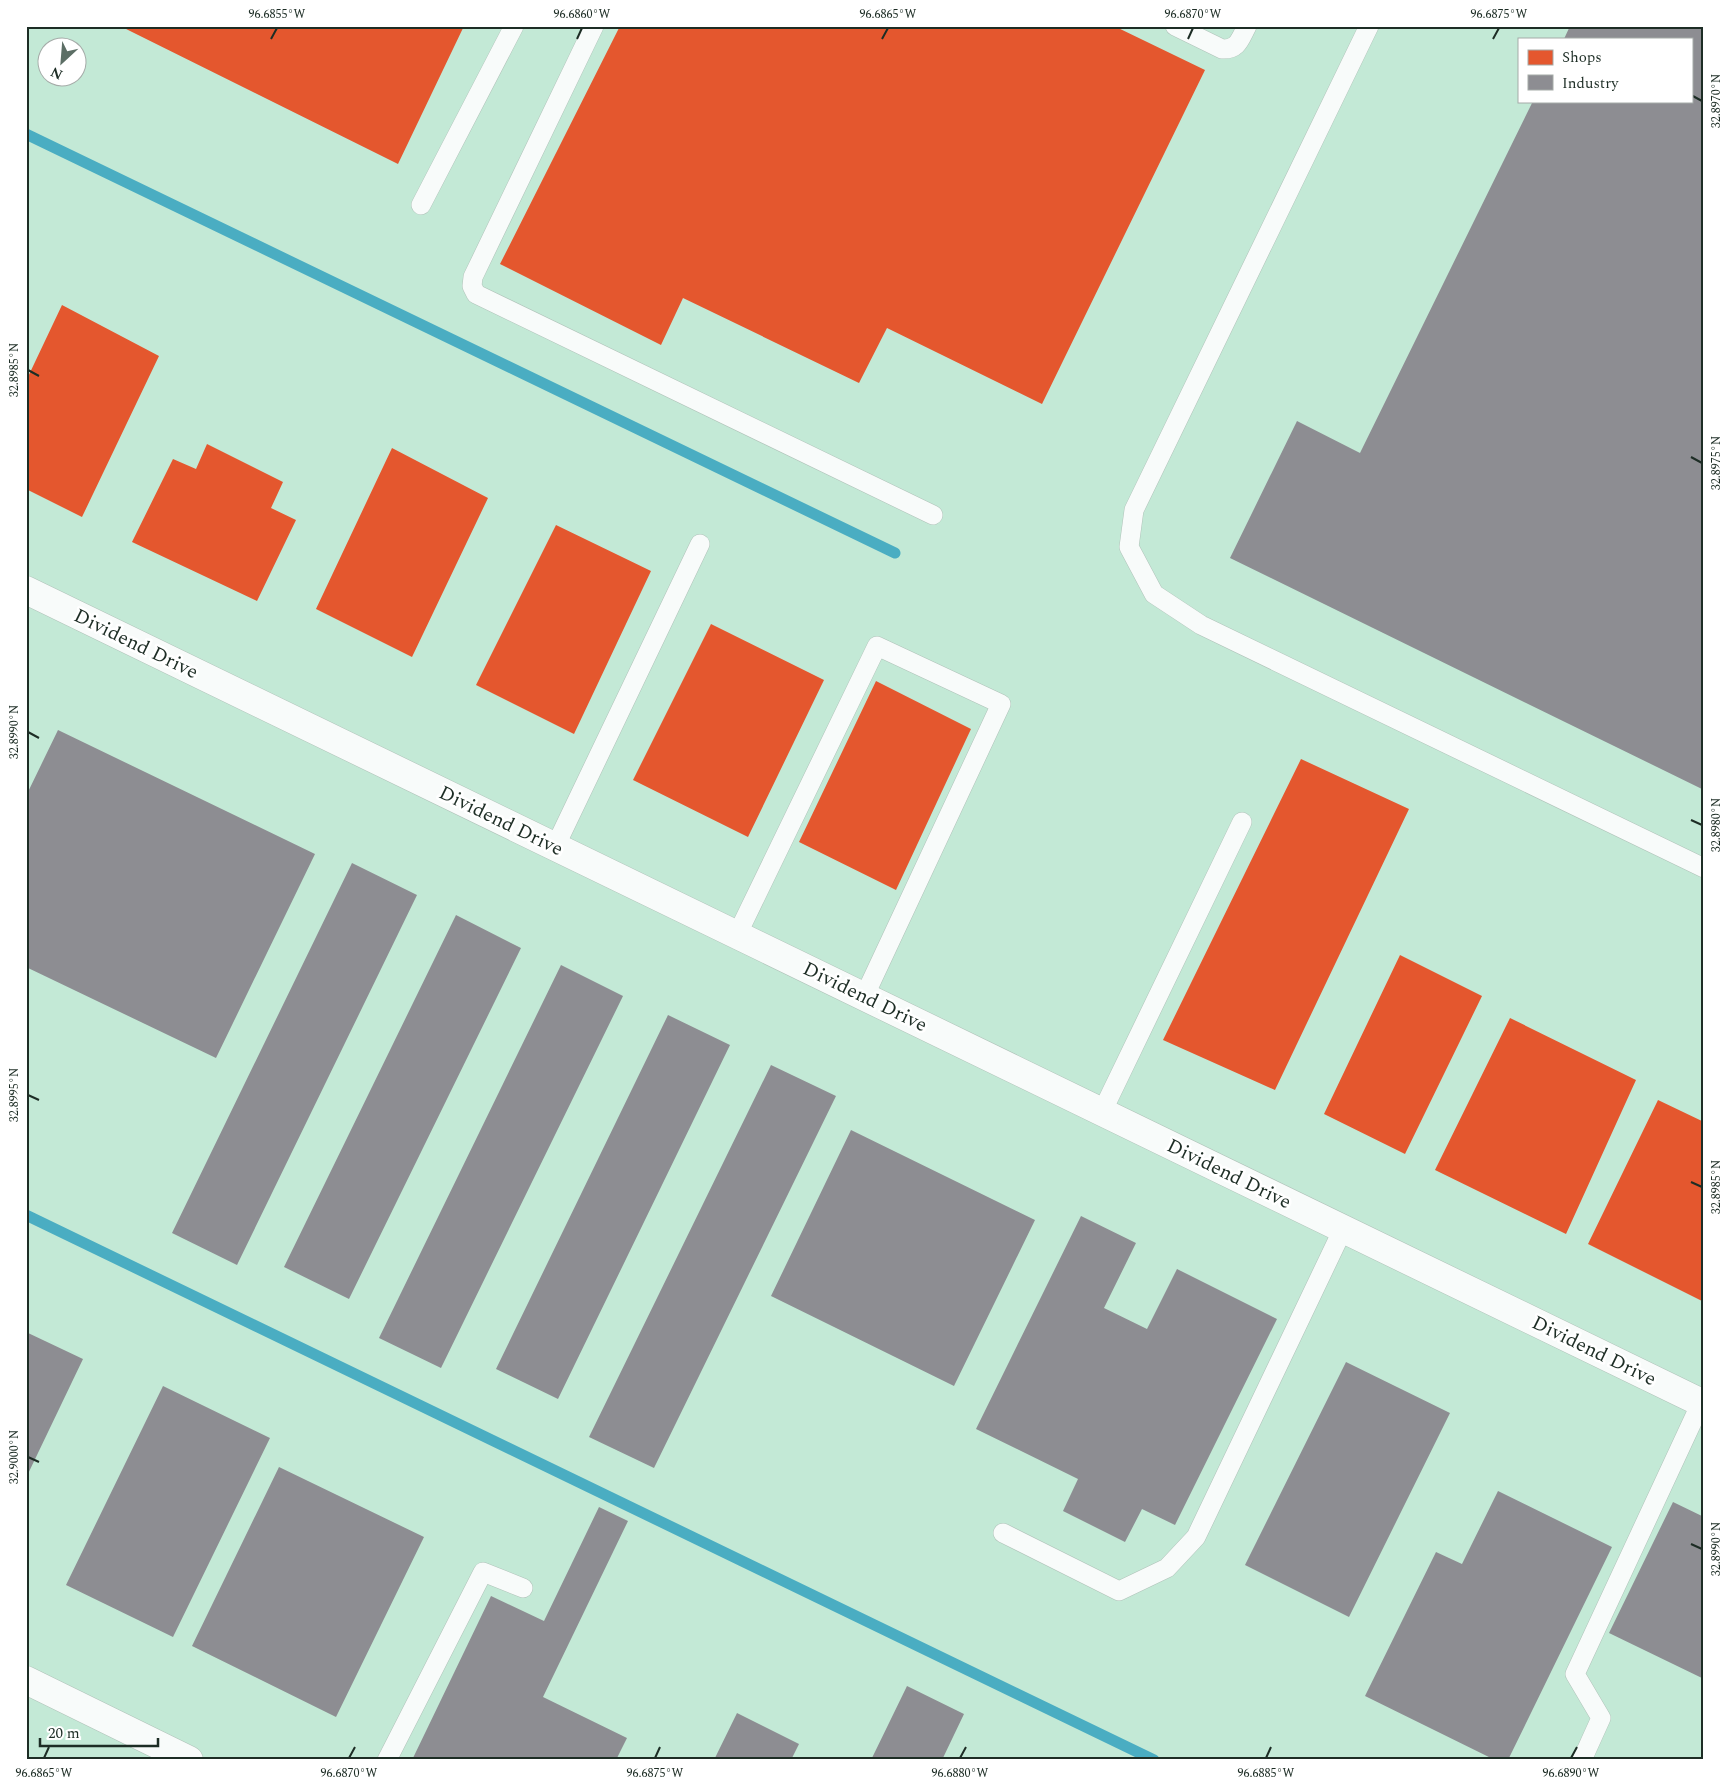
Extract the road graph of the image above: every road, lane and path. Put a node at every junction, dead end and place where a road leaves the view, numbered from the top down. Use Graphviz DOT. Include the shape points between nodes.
graph roads {
  1 [pos="514,26"];
  2 [pos="594,26"];
  3 [pos="1174,26"];
  4 [pos="1247,26"];
  5 [pos="1369,26"];
  6 [pos="421,205"];
  7 [pos="932,515"];
  8 [pos="700,544"];
  9 [pos="26,590"];
  10 [pos="1242,822"];
  11 [pos="555,847"];
  12 [pos="1704,868"];
  13 [pos="737,935"];
  14 [pos="864,997"];
  15 [pos="1102,1112"];
  16 [pos="1343,1229"];
  17 [pos="1702,1404"];
  18 [pos="1003,1533"];
  19 [pos="523,1588"];
  20 [pos="26,1680"];
  21 [pos="189,1760"];
  22 [pos="387,1760"];
  23 [pos="1582,1760"];
  1 -- 6 [label="lane"];
  2 -- 7 [label="lane" via="473,277 472,286 476,294"];
  3 -- 4 [label="lane" via="1229,50 1237,46"];
  5 -- 12 [label="lane" via="1134,510 1129,547 1154,594 1201,625"];
  8 -- 11 [label="lane"];
  9 -- 11 [label="street, Dividend Drive"];
  10 -- 15 [label="lane"];
  11 -- 13 [label="street, Dividend Drive"];
  13 -- 14 [label="street, Dividend Drive"];
  13 -- 14 [label="lane" via="877,646 1002,704"];
  14 -- 15 [label="street, Dividend Drive"];
  15 -- 16 [label="street, Dividend Drive"];
  16 -- 17 [label="street, Dividend Drive"];
  16 -- 18 [label="lane" via="1196,1537 1167,1568 1119,1591"];
  17 -- 23 [label="lane" via="1575,1674 1601,1718"];
  19 -- 22 [label="lane" via="483,1572"];
  20 -- 21 [label="street"];
}
